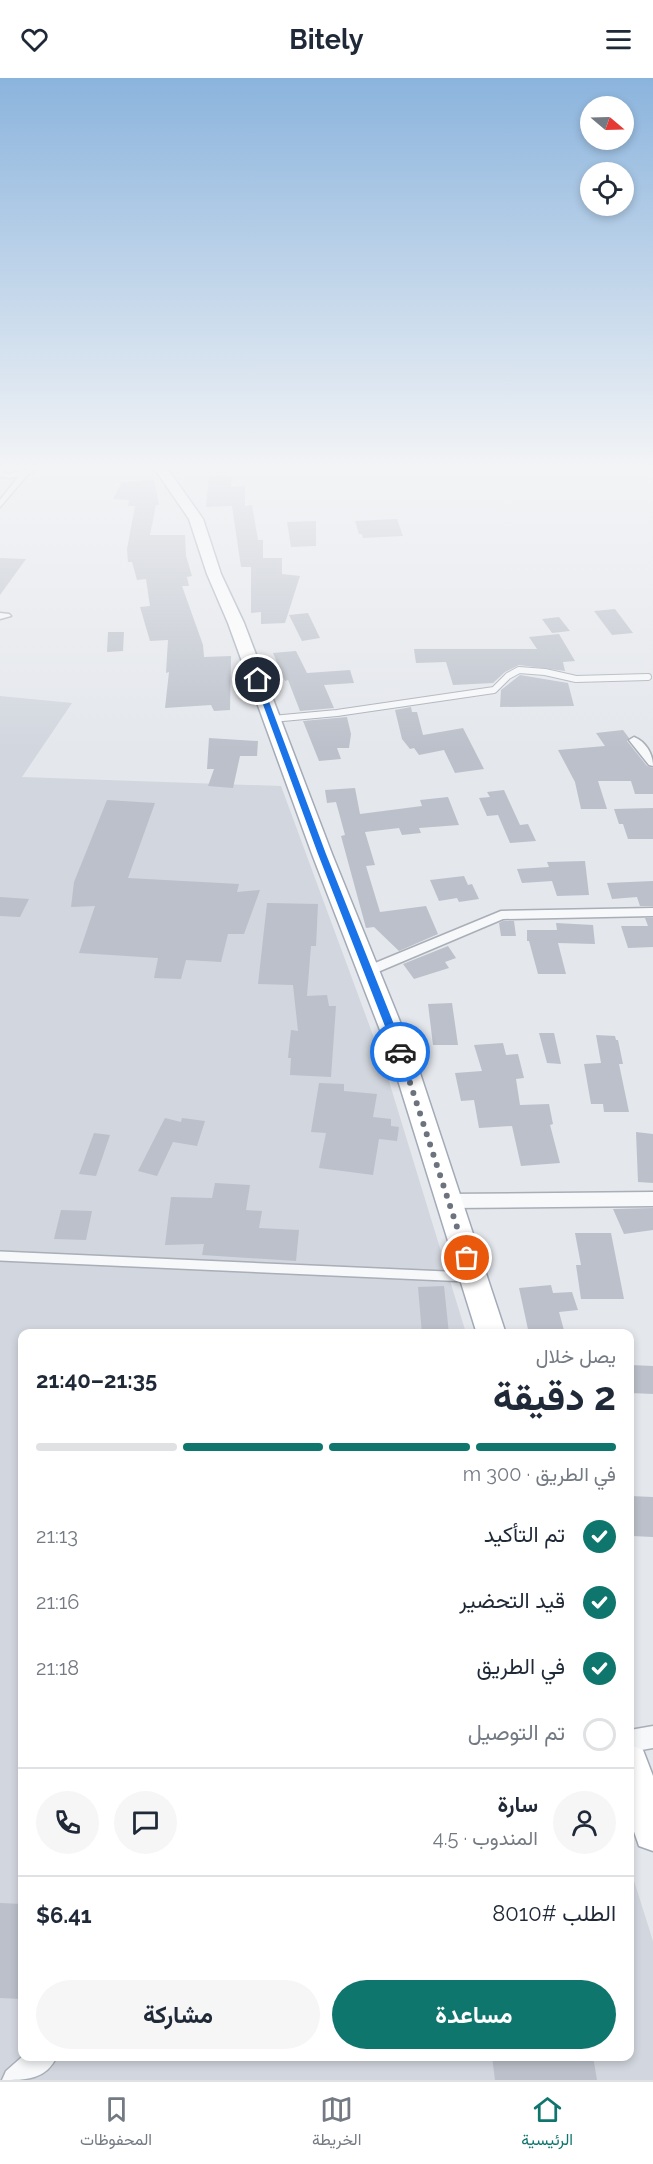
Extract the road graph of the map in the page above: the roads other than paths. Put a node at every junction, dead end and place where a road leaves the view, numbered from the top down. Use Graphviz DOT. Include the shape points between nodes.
graph roads {
  1 [pos="210,561"];
  2 [pos="648,677"];
  3 [pos="272,719"];
  4 [pos="634,740"];
  5 [pos="653,763"];
  6 [pos="653,912"];
  7 [pos="368,971"];
  8 [pos="653,1199"];
  9 [pos="448,1201"];
  10 [pos="0,1256"];
  11 [pos="473,1277"];
  12 [pos="490,1329"];
  13 [pos="653,1737"];
  14 [pos="634,1740"];
  15 [pos="634,1775"];
  16 [pos="653,1832"];
  17 [pos="38,2061"];
  18 [pos="15,2080"];
  1 -- 3 [label="main road"];
  2 -- 3 [label="lane" via="576,679 519,670 494,690"];
  3 -- 7 [label="main road"];
  4 -- 5 [label="street"];
  6 -- 7 [label="street" via="501,915"];
  7 -- 9 [label="main road" via="404,1061"];
  8 -- 9 [label="street"];
  9 -- 11 [label="main road"];
  10 -- 11 [label="lane"];
  11 -- 12 [label="main road"];
  13 -- 14 [label="street"];
  15 -- 16 [label="main road"];
  17 -- 18 [label="street"];
}
